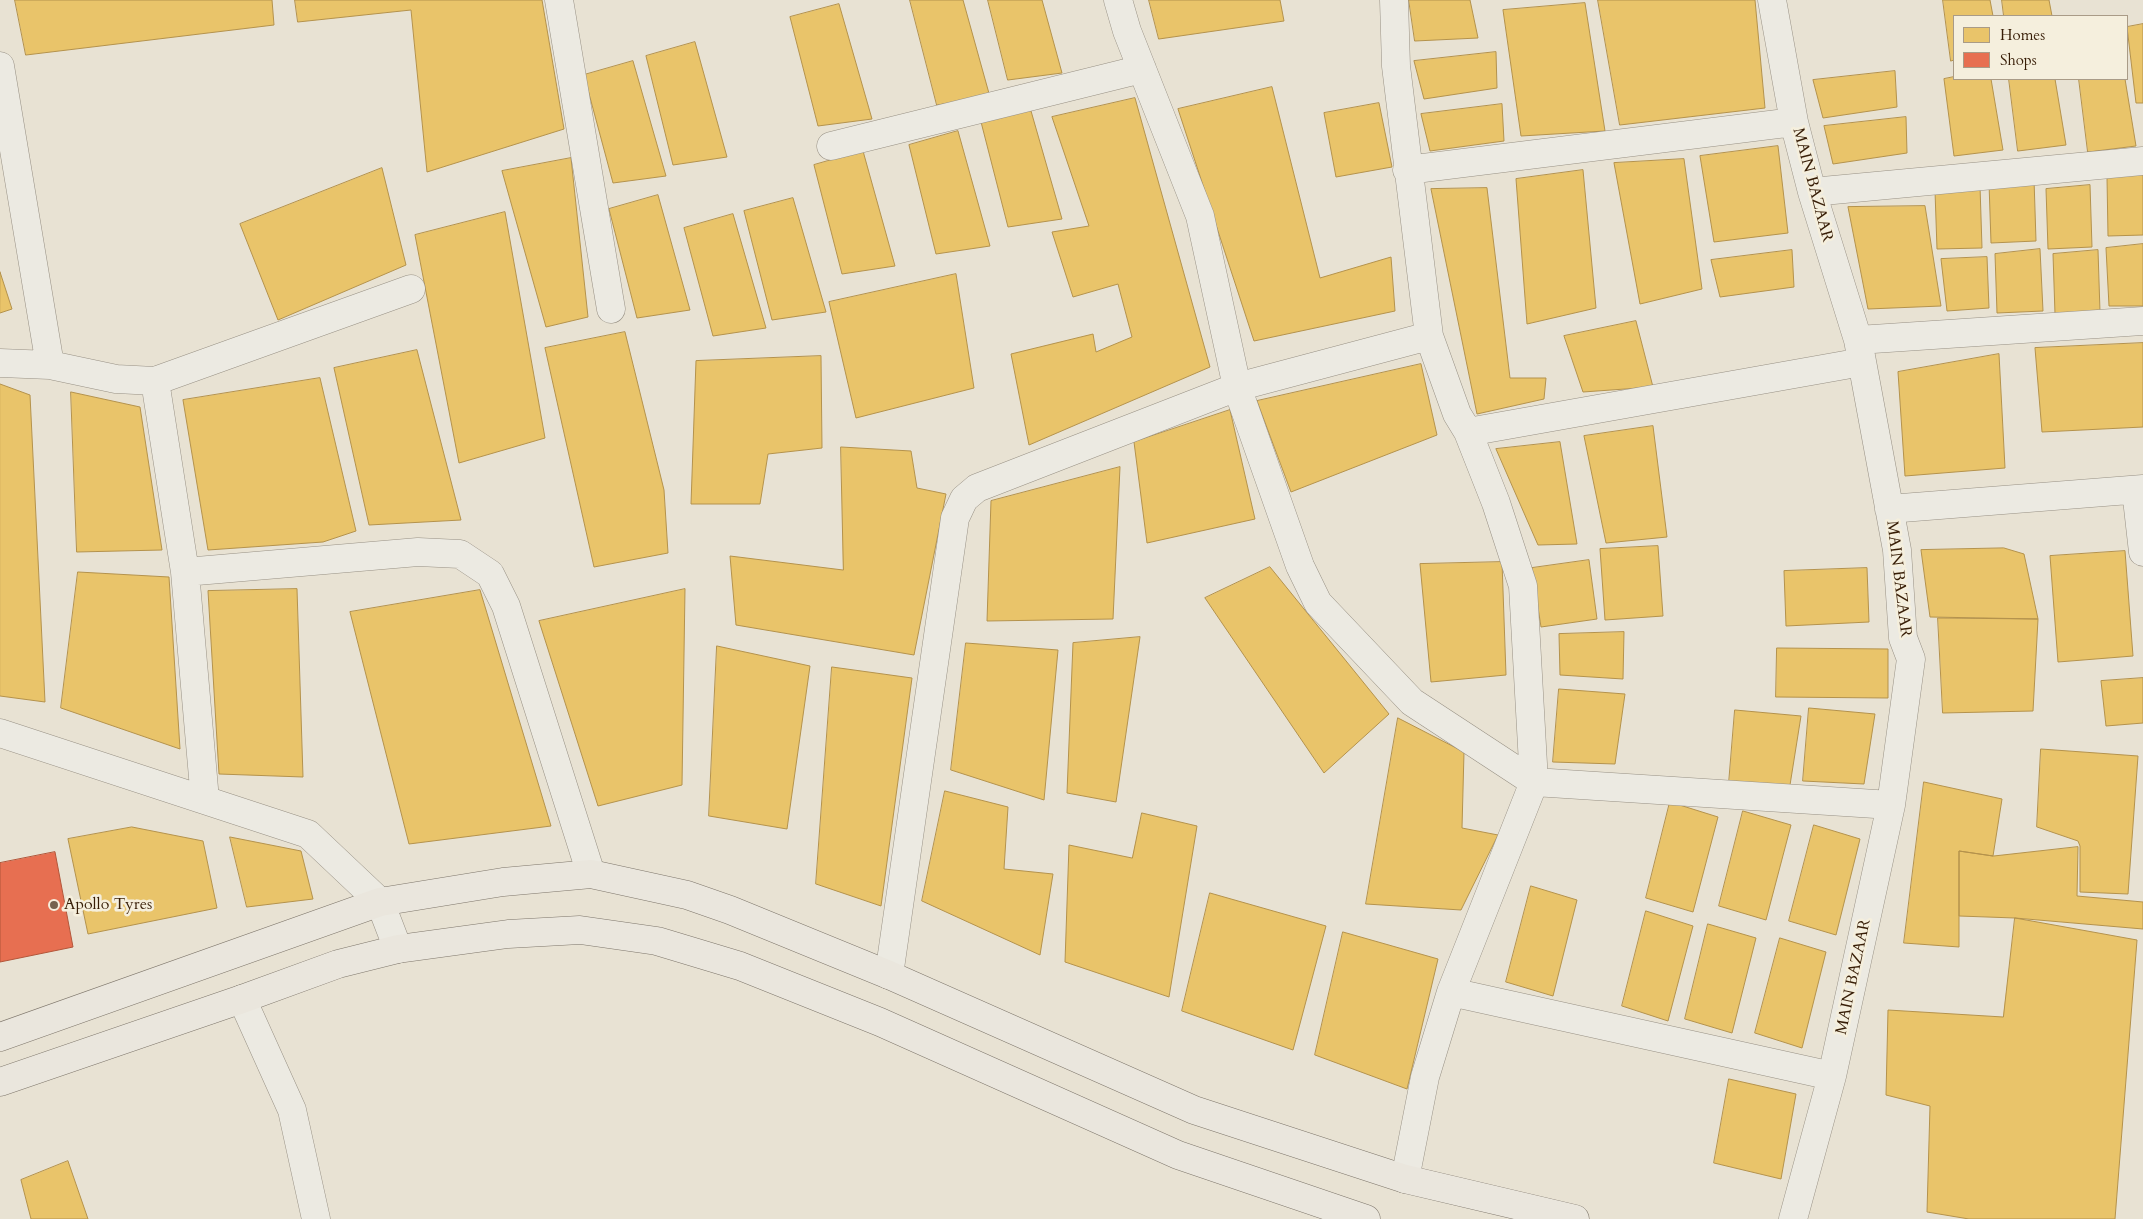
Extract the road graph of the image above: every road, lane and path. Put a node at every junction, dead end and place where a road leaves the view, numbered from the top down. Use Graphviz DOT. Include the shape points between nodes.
graph roads {
  1 [pos="559,0"];
  2 [pos="1118,0"];
  3 [pos="1394,0"];
  4 [pos="1772,0"];
  5 [pos="0,66"];
  6 [pos="1142,69"];
  7 [pos="1794,122"];
  8 [pos="831,146"];
  9 [pos="2143,161"];
  10 [pos="1408,170"];
  11 [pos="1812,192"];
  12 [pos="411,289"];
  13 [pos="611,309"];
  14 [pos="2143,321"];
  15 [pos="1428,336"];
  16 [pos="1860,351"];
  17 [pos="0,363"];
  18 [pos="50,364"];
  19 [pos="155,381"];
  20 [pos="1237,387"];
  21 [pos="1468,432"];
  22 [pos="2139,490"];
  23 [pos="1889,509"];
  24 [pos="2143,552"];
  25 [pos="186,572"];
  26 [pos="0,733"];
  27 [pos="1534,782"];
  28 [pos="205,800"];
  29 [pos="1892,805"];
  30 [pos="591,874"];
  31 [pos="380,902"];
  32 [pos="398,949"];
  33 [pos="889,975"];
  34 [pos="1451,992"];
  35 [pos="242,999"];
  36 [pos="0,1037"];
  37 [pos="1832,1076"];
  38 [pos="0,1082"];
  39 [pos="1405,1179"];
  40 [pos="316,1219"];
  41 [pos="1366,1219"];
  42 [pos="1575,1219"];
  43 [pos="1793,1219"];
  1 -- 13 [label="street"];
  2 -- 6 [label="street"];
  3 -- 10 [label="street" via="1396,66"];
  4 -- 7 [label="street, MAIN BAZAAR"];
  5 -- 18 [label="street"];
  6 -- 8 [label="street"];
  6 -- 20 [label="street" via="1200,216"];
  7 -- 10 [label="street"];
  7 -- 11 [label="street, MAIN BAZAAR"];
  9 -- 11 [label="street"];
  10 -- 15 [label="street"];
  11 -- 16 [label="street, MAIN BAZAAR"];
  12 -- 19 [label="street"];
  14 -- 16 [label="street"];
  15 -- 20 [label="street"];
  15 -- 21 [label="street" via="1457,414"];
  16 -- 21 [label="street"];
  16 -- 23 [label="street, MAIN BAZAAR"];
  17 -- 18 [label="street"];
  18 -- 19 [label="street" via="116,379"];
  19 -- 25 [label="street"];
  20 -- 27 [label="street" via="1300,566 1318,603 1412,702"];
  20 -- 33 [label="street" via="977,488 964,499 955,518"];
  21 -- 27 [label="street" via="1523,586"];
  22 -- 23 [label="street"];
  22 -- 24 [label="street"];
  23 -- 29 [label="street, MAIN BAZAAR" via="1896,550 1903,638 1911,659"];
  25 -- 28 [label="street"];
  25 -- 30 [label="street" via="418,552 460,554 490,574 506,606"];
  26 -- 28 [label="street"];
  27 -- 29 [label="street"];
  27 -- 34 [label="street"];
  28 -- 31 [label="street" via="308,834"];
  29 -- 37 [label="street, MAIN BAZAAR"];
  30 -- 31 [label="main road" via="503,882"];
  30 -- 33 [label="main road" via="687,895"];
  31 -- 32 [label="street"];
  31 -- 36 [label="main road"];
  32 -- 35 [label="main road" via="338,964"];
  32 -- 41 [label="main road" via="508,934 580,930 657,941 740,966 880,1022 1178,1155"];
  33 -- 39 [label="main road" via="1194,1110"];
  34 -- 37 [label="street"];
  34 -- 39 [label="street" via="1425,1077"];
  35 -- 38 [label="main road"];
  35 -- 40 [label="street" via="292,1110"];
  37 -- 43 [label="street, MAIN BAZAAR"];
  39 -- 42 [label="main road"];
}
